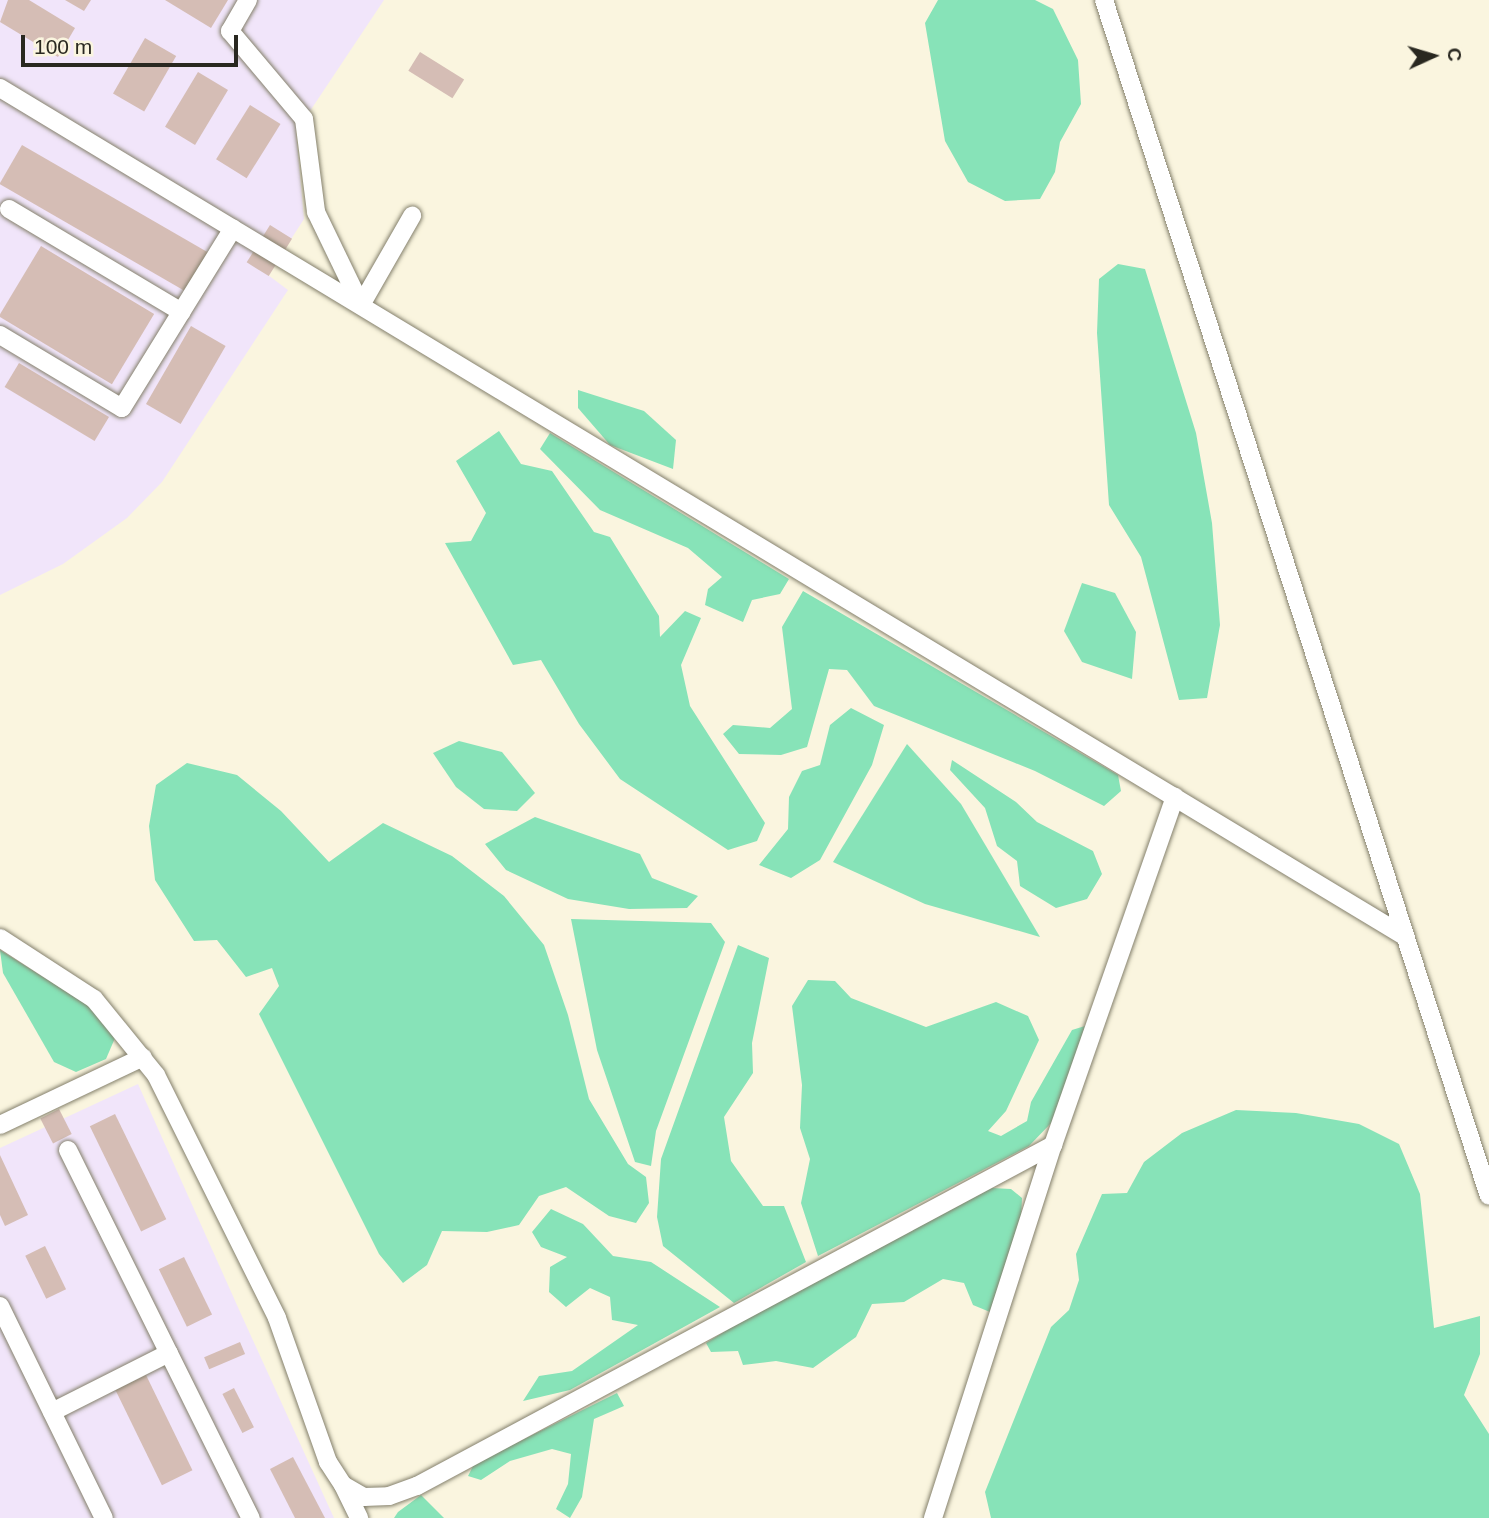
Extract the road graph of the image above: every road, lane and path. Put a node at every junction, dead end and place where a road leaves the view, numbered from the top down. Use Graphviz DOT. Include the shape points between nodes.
graph roads {
  1 [pos="248,0"];
  2 [pos="1104,0"];
  3 [pos="0,88"];
  4 [pos="9,209"];
  5 [pos="412,216"];
  6 [pos="233,228"];
  7 [pos="361,305"];
  8 [pos="182,312"];
  9 [pos="0,335"];
  10 [pos="1175,797"];
  11 [pos="0,937"];
  12 [pos="1406,937"];
  13 [pos="143,1057"];
  14 [pos="0,1125"];
  15 [pos="1053,1144"];
  16 [pos="68,1150"];
  17 [pos="1489,1196"];
  18 [pos="0,1306"];
  19 [pos="169,1353"];
  20 [pos="52,1412"];
  21 [pos="343,1485"];
  22 [pos="104,1518"];
  23 [pos="251,1518"];
  24 [pos="359,1518"];
  25 [pos="933,1518"];
  1 -- 7 [label="street" via="230,31 304,119 316,212"];
  2 -- 12 [label="street"];
  3 -- 6 [label="street"];
  4 -- 8 [label="street"];
  5 -- 7 [label="street"];
  6 -- 7 [label="street"];
  6 -- 8 [label="street"];
  7 -- 10 [label="street"];
  8 -- 9 [label="street" via="122,408"];
  10 -- 12 [label="street"];
  10 -- 15 [label="street"];
  11 -- 13 [label="street" via="94,999"];
  12 -- 17 [label="street"];
  13 -- 14 [label="street"];
  13 -- 21 [label="street" via="178,1117 277,1318 328,1462"];
  15 -- 21 [label="street" via="417,1486 389,1496 364,1497"];
  15 -- 25 [label="street"];
  16 -- 19 [label="street"];
  18 -- 20 [label="street"];
  19 -- 20 [label="street"];
  19 -- 23 [label="street"];
  20 -- 22 [label="street"];
  21 -- 24 [label="street"];
}
